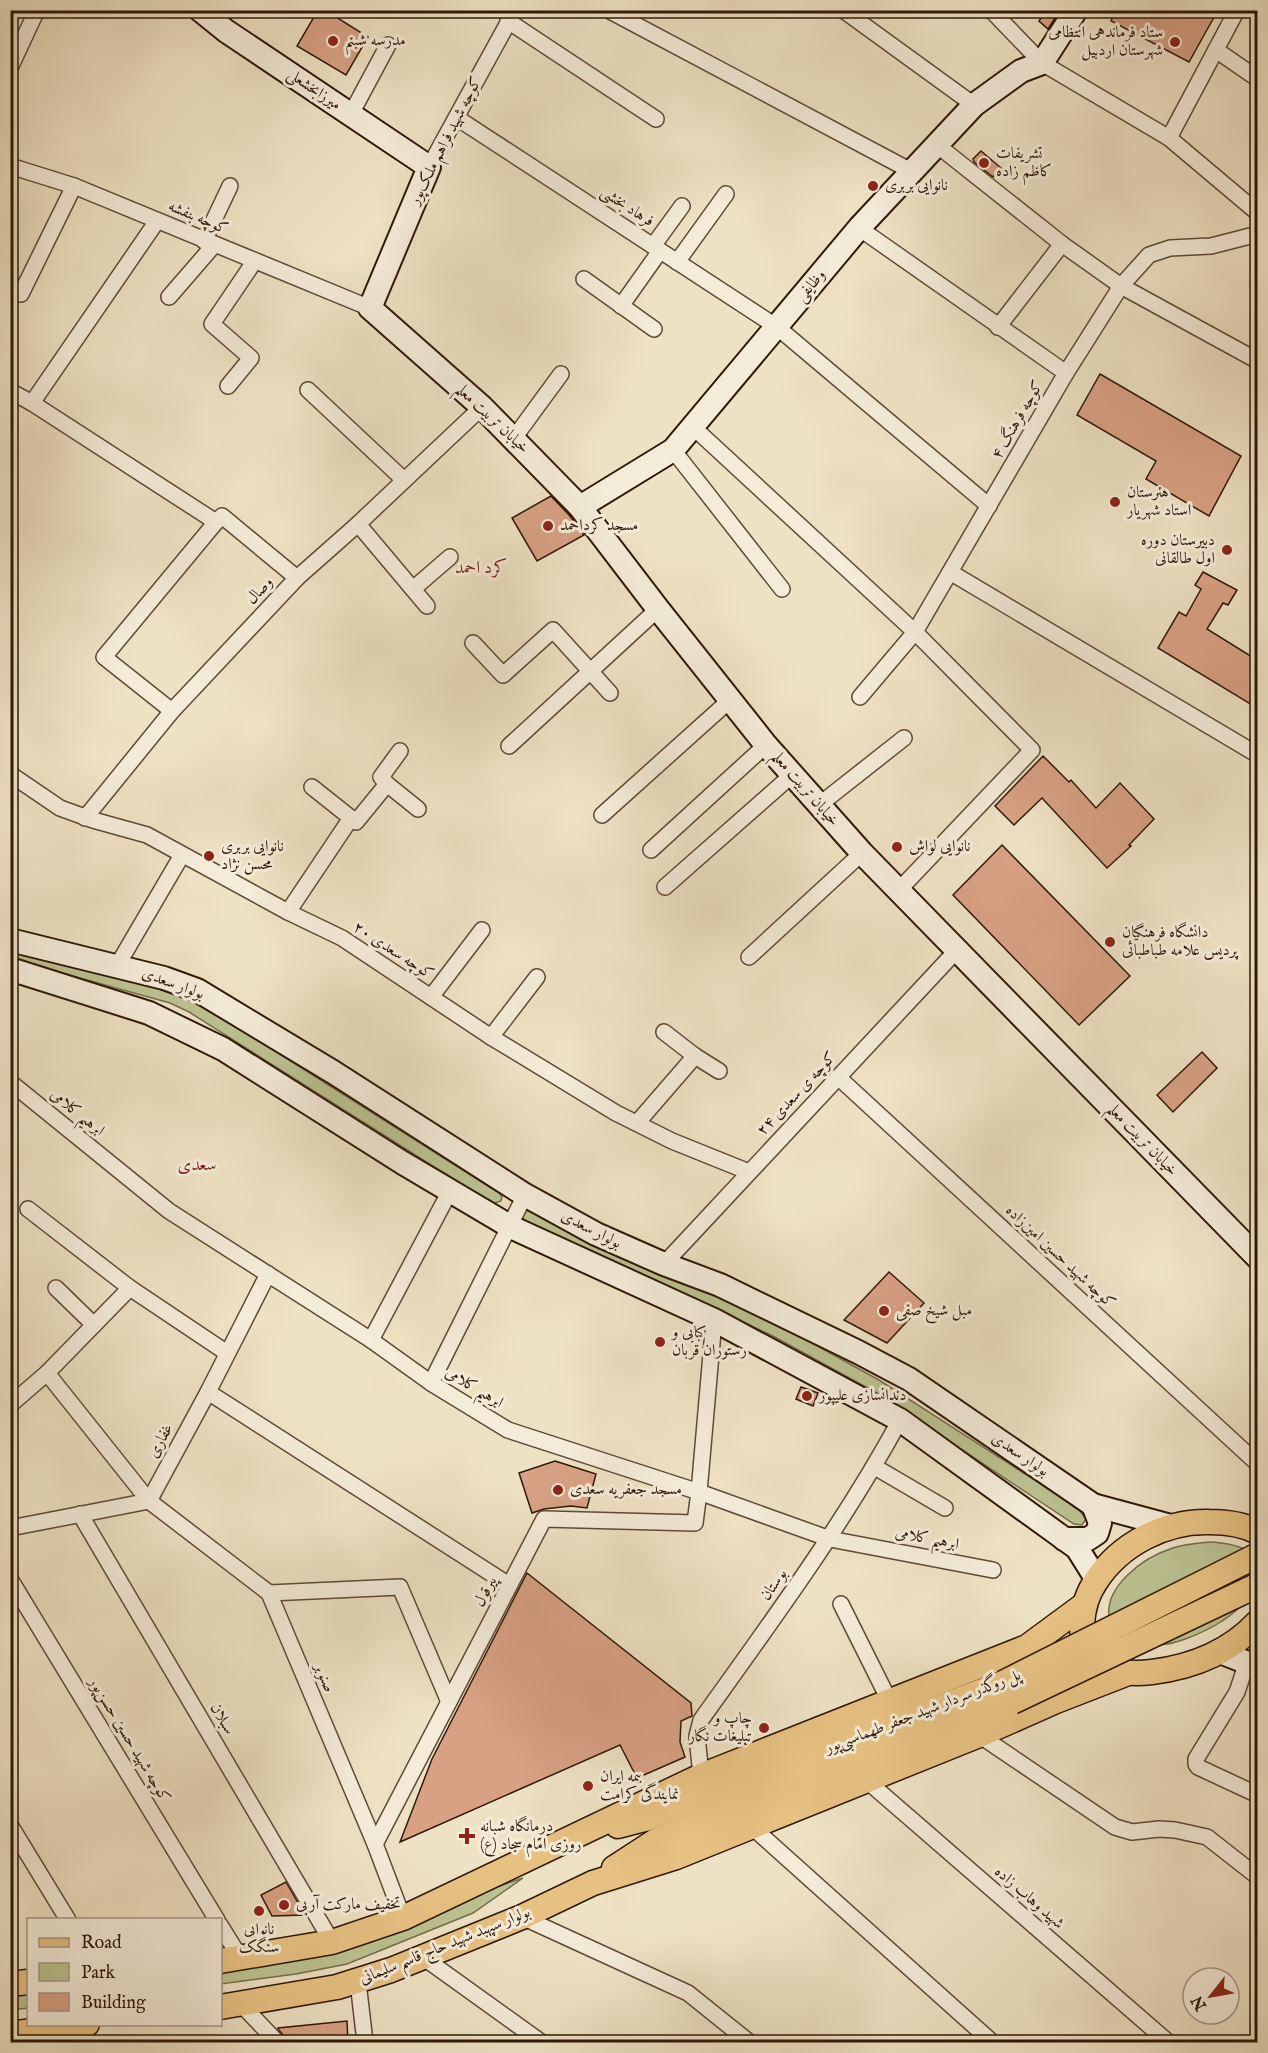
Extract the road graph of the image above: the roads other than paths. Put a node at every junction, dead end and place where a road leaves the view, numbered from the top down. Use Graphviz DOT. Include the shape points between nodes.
graph roads {
  1 [pos="37,10"];
  2 [pos="200,10"];
  3 [pos="608,10"];
  4 [pos="843,10"];
  5 [pos="991,10"];
  6 [pos="1076,10"];
  7 [pos="1237,10"];
  8 [pos="513,13"];
  9 [pos="388,45"];
  10 [pos="1216,50"];
  11 [pos="1042,63"];
  12 [pos="10,69"];
  13 [pos="1257,79"];
  14 [pos="974,105"];
  15 [pos="351,114"];
  16 [pos="457,118"];
  17 [pos="656,119"];
  18 [pos="1169,138"];
  19 [pos="937,145"];
  20 [pos="10,166"];
  21 [pos="429,167"];
  22 [pos="914,172"];
  23 [pos="74,186"];
  24 [pos="230,186"];
  25 [pos="726,194"];
  26 [pos="682,206"];
  27 [pos="1257,213"];
  28 [pos="157,221"];
  29 [pos="859,228"];
  30 [pos="1257,234"];
  31 [pos="209,243"];
  32 [pos="1062,244"];
  33 [pos="657,248"];
  34 [pos="254,262"];
  35 [pos="677,262"];
  36 [pos="584,279"];
  37 [pos="1121,286"];
  38 [pos="21,294"];
  39 [pos="170,297"];
  40 [pos="621,306"];
  41 [pos="370,308"];
  42 [pos="777,327"];
  43 [pos="998,327"];
  44 [pos="654,329"];
  45 [pos="1257,361"];
  46 [pos="561,374"];
  47 [pos="1066,374"];
  48 [pos="228,386"];
  49 [pos="308,390"];
  50 [pos="10,391"];
  51 [pos="32,403"];
  52 [pos="482,407"];
  53 [pos="693,427"];
  54 [pos="514,438"];
  55 [pos="673,450"];
  56 [pos="404,480"];
  57 [pos="989,506"];
  58 [pos="580,507"];
  59 [pos="216,522"];
  60 [pos="358,524"];
  61 [pos="450,557"];
  62 [pos="950,572"];
  63 [pos="297,578"];
  64 [pos="413,589"];
  65 [pos="782,589"];
  66 [pos="428,606"];
  67 [pos="658,609"];
  68 [pos="915,632"];
  69 [pos="473,643"];
  70 [pos="590,670"];
  71 [pos="610,693"];
  72 [pos="860,697"];
  73 [pos="730,700"];
  74 [pos="172,711"];
  75 [pos="904,738"];
  76 [pos="766,745"];
  77 [pos="508,746"];
  78 [pos="400,751"];
  79 [pos="1257,755"];
  80 [pos="10,774"];
  81 [pos="792,775"];
  82 [pos="387,784"];
  83 [pos="312,787"];
  84 [pos="819,805"];
  85 [pos="418,809"];
  86 [pos="602,815"];
  87 [pos="85,818"];
  88 [pos="351,818"];
  89 [pos="651,850"];
  90 [pos="862,853"];
  91 [pos="182,855"];
  92 [pos="665,887"];
  93 [pos="898,891"];
  94 [pos="288,912"];
  95 [pos="482,930"];
  96 [pos="10,939"];
  97 [pos="957,950"];
  98 [pos="749,957"];
  99 [pos="117,966"];
  100 [pos="10,969"];
  101 [pos="537,977"];
  102 [pos="431,997"];
  103 [pos="664,1032"];
  104 [pos="491,1036"];
  105 [pos="695,1056"];
  106 [pos="719,1071"];
  107 [pos="838,1077"];
  108 [pos="10,1082"];
  109 [pos="637,1123"];
  110 [pos="749,1172"];
  111 [pos="450,1191"];
  112 [pos="525,1195"];
  113 [pos="28,1209"];
  114 [pos="511,1227"];
  115 [pos="1257,1258"];
  116 [pos="664,1264"];
  117 [pos="268,1274"];
  118 [pos="56,1288"];
  119 [pos="130,1288"];
  120 [pos="714,1320"];
  121 [pos="94,1325"];
  122 [pos="371,1340"];
  123 [pos="227,1353"];
  124 [pos="47,1373"];
  125 [pos="431,1383"];
  126 [pos="208,1392"];
  127 [pos="10,1405"];
  128 [pos="900,1420"];
  129 [pos="1257,1464"];
  130 [pos="875,1467"];
  131 [pos="699,1492"];
  132 [pos="149,1501"];
  133 [pos="1093,1504"];
  134 [pos="945,1508"];
  135 [pos="80,1514"];
  136 [pos="1251,1525"];
  137 [pos="1171,1526"];
  138 [pos="10,1528"];
  139 [pos="830,1539"];
  140 [pos="1064,1539"];
  141 [pos="1257,1555"];
  142 [pos="993,1570"];
  143 [pos="10,1579"];
  144 [pos="1097,1580"];
  145 [pos="1257,1585"];
  146 [pos="509,1586"];
  147 [pos="269,1593"];
  148 [pos="841,1604"];
  149 [pos="1084,1605"];
  150 [pos="1257,1622"];
  151 [pos="1028,1647"];
  152 [pos="1220,1652"];
  153 [pos="1255,1659"];
  154 [pos="1128,1673"];
  155 [pos="1008,1692"];
  156 [pos="890,1700"];
  157 [pos="1056,1701"];
  158 [pos="449,1702"];
  159 [pos="979,1735"];
  160 [pos="701,1776"];
  161 [pos="866,1780"];
  162 [pos="1257,1795"];
  163 [pos="10,1825"];
  164 [pos="751,1826"];
  165 [pos="651,1829"];
  166 [pos="575,1837"];
  167 [pos="375,1844"];
  168 [pos="1257,1878"];
  169 [pos="593,1883"];
  170 [pos="522,1917"];
  171 [pos="67,1918"];
  172 [pos="216,1918"];
  173 [pos="403,1918"];
  174 [pos="222,1931"];
  175 [pos="332,1942"];
  176 [pos="424,1958"];
  177 [pos="231,1960"];
  178 [pos="27,1982"];
  179 [pos="358,1982"];
  180 [pos="10,1984"];
  181 [pos="231,2006"];
  182 [pos="78,2026"];
  183 [pos="10,2034"];
  184 [pos="277,2043"];
  185 [pos="365,2043"];
  186 [pos="541,2043"];
  187 [pos="749,2043"];
  188 [pos="992,2043"];
  189 [pos="1168,2043"];
  1 -- 12 [label="street"];
  2 -- 15 [label="main road, میرزابخشعلی"];
  3 -- 22 [label="street"];
  4 -- 14 [label="street"];
  5 -- 11 [label="street"];
  6 -- 11 [label="main road"];
  7 -- 10 [label="street"];
  8 -- 16 [label="street, کوچه شهید فراهم ملک‌پور"];
  8 -- 17 [label="street"];
  9 -- 15 [label="street"];
  10 -- 13 [label="street"];
  10 -- 18 [label="street"];
  11 -- 14 [label="main road, وظایفی" via="1021,71"];
  11 -- 18 [label="street"];
  14 -- 19 [label="main road, وظایفی"];
  15 -- 21 [label="main road, میرزابخشعلی"];
  16 -- 21 [label="street, کوچه شهید فراهم ملک‌پور"];
  16 -- 33 [label="street, فرهاد بخشی"];
  18 -- 27 [label="street"];
  19 -- 22 [label="main road, وظایفی"];
  19 -- 32 [label="street"];
  20 -- 23 [label="street, کوچه بنفشه"];
  21 -- 41 [label="main road, کوچه شهید فراهم ملک‌پور"];
  22 -- 29 [label="main road, وظایفی"];
  23 -- 28 [label="street, کوچه بنفشه"];
  23 -- 38 [label="street"];
  24 -- 31 [label="street"];
  25 -- 35 [label="street"];
  26 -- 33 [label="street"];
  28 -- 31 [label="street, کوچه بنفشه"];
  28 -- 51 [label="street"];
  29 -- 42 [label="main road, وظایفی"];
  29 -- 43 [label="street"];
  30 -- 37 [label="street, کوچه فرهنگ ۴" via="1149,255"];
  31 -- 34 [label="street, کوچه بنفشه"];
  31 -- 39 [label="street"];
  32 -- 37 [label="street"];
  32 -- 43 [label="street"];
  33 -- 35 [label="street, فرهاد بخشی"];
  33 -- 40 [label="street"];
  34 -- 41 [label="street, کوچه بنفشه"];
  34 -- 48 [label="street" via="212,324 251,358"];
  35 -- 42 [label="street, فرهاد بخشی"];
  36 -- 40 [label="street"];
  37 -- 45 [label="street"];
  37 -- 47 [label="street, کوچه فرهنگ ۴"];
  40 -- 44 [label="street"];
  41 -- 52 [label="main road, خیابان تربیت معلم"];
  42 -- 53 [label="main road, وظایفی"];
  42 -- 57 [label="street, فرهاد بخشی"];
  43 -- 47 [label="street"];
  46 -- 54 [label="street"];
  47 -- 57 [label="street, کوچه فرهنگ ۴"];
  49 -- 56 [label="street"];
  50 -- 51 [label="street"];
  51 -- 59 [label="street"];
  52 -- 54 [label="main road, خیابان تربیت معلم"];
  52 -- 56 [label="street, وصال"];
  53 -- 55 [label="main road, وظایفی"];
  53 -- 68 [label="street"];
  54 -- 58 [label="main road, خیابان تربیت معلم"];
  55 -- 58 [label="main road, وظایفی"];
  55 -- 65 [label="street"];
  56 -- 60 [label="street, وصال"];
  57 -- 62 [label="street, کوچه فرهنگ ۴"];
  58 -- 67 [label="main road, خیابان تربیت معلم"];
  59 -- 63 [label="street" via="222,516"];
  59 -- 74 [label="street" via="104,657"];
  60 -- 63 [label="street, وصال"];
  60 -- 64 [label="street"];
  61 -- 64 [label="street"];
  62 -- 68 [label="street, کوچه فرهنگ ۴"];
  62 -- 79 [label="street"];
  63 -- 74 [label="street, وصال"];
  64 -- 66 [label="street"];
  67 -- 70 [label="street"];
  67 -- 73 [label="main road, خیابان تربیت معلم"];
  68 -- 72 [label="street, کوچه فرهنگ ۴"];
  68 -- 93 [label="street" via="1032,750"];
  69 -- 70 [label="street" via="503,675 553,630"];
  70 -- 71 [label="street"];
  70 -- 77 [label="street"];
  73 -- 76 [label="main road, خیابان تربیت معلم"];
  73 -- 86 [label="street"];
  74 -- 87 [label="street, وصال"];
  75 -- 84 [label="street"];
  76 -- 81 [label="main road, خیابان تربیت معلم"];
  76 -- 89 [label="street"];
  78 -- 82 [label="street" via="381,777"];
  80 -- 87 [label="street, کوچه سعدی ۲۰" via="60,808"];
  81 -- 84 [label="main road, خیابان تربیت معلم"];
  81 -- 92 [label="street"];
  82 -- 85 [label="street"];
  82 -- 88 [label="street" via="356,822"];
  83 -- 88 [label="street"];
  84 -- 90 [label="main road, خیابان تربیت معلم"];
  87 -- 91 [label="street, کوچه سعدی ۲۰" via="147,835"];
  88 -- 94 [label="street"];
  90 -- 93 [label="main road, خیابان تربیت معلم"];
  90 -- 98 [label="street"];
  91 -- 94 [label="street, کوچه سعدی ۲۰"];
  91 -- 99 [label="street"];
  93 -- 97 [label="main road, خیابان تربیت معلم"];
  94 -- 102 [label="street, کوچه سعدی ۲۰" via="342,938"];
  95 -- 102 [label="street"];
  96 -- 99 [label="main road, بولوار سعدی"];
  97 -- 107 [label="street, کوچه ی سعدی ۲۴"];
  97 -- 115 [label="main road, خیابان تربیت معلم"];
  99 -- 112 [label="main road, بولوار سعدی" via="197,990"];
  100 -- 111 [label="main road, بولوار سعدی" via="149,1013 223,1049"];
  101 -- 104 [label="street"];
  102 -- 104 [label="street, کوچه سعدی ۲۰"];
  103 -- 105 [label="street"];
  104 -- 109 [label="street, کوچه سعدی ۲۰"];
  105 -- 106 [label="street"];
  105 -- 109 [label="street"];
  107 -- 110 [label="street, کوچه ی سعدی ۲۴"];
  107 -- 129 [label="street, کوچه شهید حسین امین‌زاده"];
  108 -- 117 [label="street, ابرهیم کلامی" via="170,1211"];
  109 -- 110 [label="street, کوچه سعدی ۲۰"];
  110 -- 116 [label="street, کوچه ی سعدی ۲۴"];
  111 -- 114 [label="main road, بولوار سعدی"];
  111 -- 122 [label="street"];
  112 -- 114 [label="street"];
  112 -- 116 [label="main road, بولوار سعدی" via="596,1234"];
  113 -- 119 [label="street"];
  114 -- 120 [label="main road, بولوار سعدی"];
  114 -- 125 [label="street"];
  116 -- 133 [label="main road, بولوار سعدی" via="720,1285 909,1379"];
  117 -- 122 [label="street, ابرهیم کلامی"];
  117 -- 123 [label="street, غفاری"];
  118 -- 121 [label="street"];
  119 -- 121 [label="street"];
  119 -- 123 [label="street"];
  120 -- 128 [label="main road, بولوار سعدی"];
  120 -- 131 [label="street"];
  121 -- 124 [label="street"];
  122 -- 125 [label="street, ابرهیم کلامی"];
  123 -- 126 [label="street, غفاری"];
  124 -- 127 [label="street"];
  124 -- 132 [label="street, صنوبر"];
  125 -- 131 [label="street, ابرهیم کلامی" via="508,1430"];
  126 -- 132 [label="street, غفاری"];
  126 -- 146 [label="street"];
  128 -- 130 [label="street, بوستان"];
  128 -- 140 [label="main road, بولوار سعدی"];
  130 -- 134 [label="street"];
  130 -- 139 [label="street, بوستان"];
  131 -- 139 [label="street, ابرهیم کلامی"];
  131 -- 146 [label="street, پیرقول" via="695,1523 544,1519"];
  132 -- 135 [label="street"];
  132 -- 147 [label="street, صنوبر"];
  133 -- 137 [label="main road, بولوار سعدی"];
  133 -- 140 [label="main road" via="1100,1523 1097,1533 1088,1539"];
  135 -- 138 [label="street"];
  135 -- 175 [label="street, سبلان"];
  136 -- 137 [label="main road" via="1197,1522"];
  137 -- 144 [label="main road" via="1130,1546"];
  139 -- 142 [label="street, ابرهیم کلامی"];
  139 -- 160 [label="street, بوستان" via="701,1720 697,1736"];
  140 -- 144 [label="main road, بولوار سعدی" via="1077,1548"];
  141 -- 155 [label="main road, پل روگذر سردار شهید جعفر طهماسبی‌پور, bridge"];
  143 -- 172 [label="street, کوچه شهید حسین حسن‌پور"];
  144 -- 149 [label="main road"];
  145 -- 155 [label="main road, پل روگذر سردار شهید جعفر طهماسبی‌پور, bridge"];
  146 -- 158 [label="street, پیرقول"];
  147 -- 158 [label="street" via="400,1587"];
  147 -- 167 [label="street, صنوبر"];
  148 -- 156 [label="street"];
  149 -- 151 [label="main road"];
  149 -- 154 [label="main road" via="1082,1634 1090,1655 1110,1670"];
  150 -- 152 [label="main road"];
  151 -- 156 [label="main road"];
  151 -- 157 [label="main road" via="1046,1655 1060,1669 1063,1683"];
  152 -- 153 [label="main road"];
  152 -- 154 [label="main road" via="1162,1671"];
  153 -- 162 [label="street" via="1196,1764"];
  154 -- 157 [label="main road"];
  155 -- 165 [label="main road, پل روگذر سردار شهید جعفر طهماسبی‌پور"];
  156 -- 160 [label="main road"];
  157 -- 159 [label="main road"];
  158 -- 167 [label="street, پیرقول"];
  159 -- 161 [label="main road"];
  159 -- 168 [label="street" via="1115,1827 1132,1832 1175,1830 1207,1838"];
  160 -- 166 [label="main road"];
  161 -- 164 [label="main road"];
  161 -- 189 [label="street, شهید وهاب زاده"];
  163 -- 171 [label="street"];
  164 -- 169 [label="main road" via="676,1857"];
  164 -- 188 [label="street"];
  165 -- 166 [label="main road"];
  165 -- 169 [label="main road"];
  166 -- 173 [label="main road"];
  167 -- 173 [label="street, صنوبر"];
  169 -- 170 [label="main road, بولوار سپهبد شهید حاج قاسم سلیمانی"];
  170 -- 176 [label="main road, بولوار سپهبد شهید حاج قاسم سلیمانی"];
  170 -- 187 [label="street" via="688,1993"];
  173 -- 175 [label="main road"];
  174 -- 177 [label="street"];
  175 -- 177 [label="main road"];
  176 -- 179 [label="main road, بولوار سپهبد شهید حاج قاسم سلیمانی"];
  176 -- 186 [label="street"];
  178 -- 180 [label="main road"];
  179 -- 181 [label="main road, بولوار سپهبد شهید حاج قاسم سلیمانی"];
  179 -- 185 [label="street"];
  181 -- 184 [label="street"];
  182 -- 183 [label="main road"];
}
